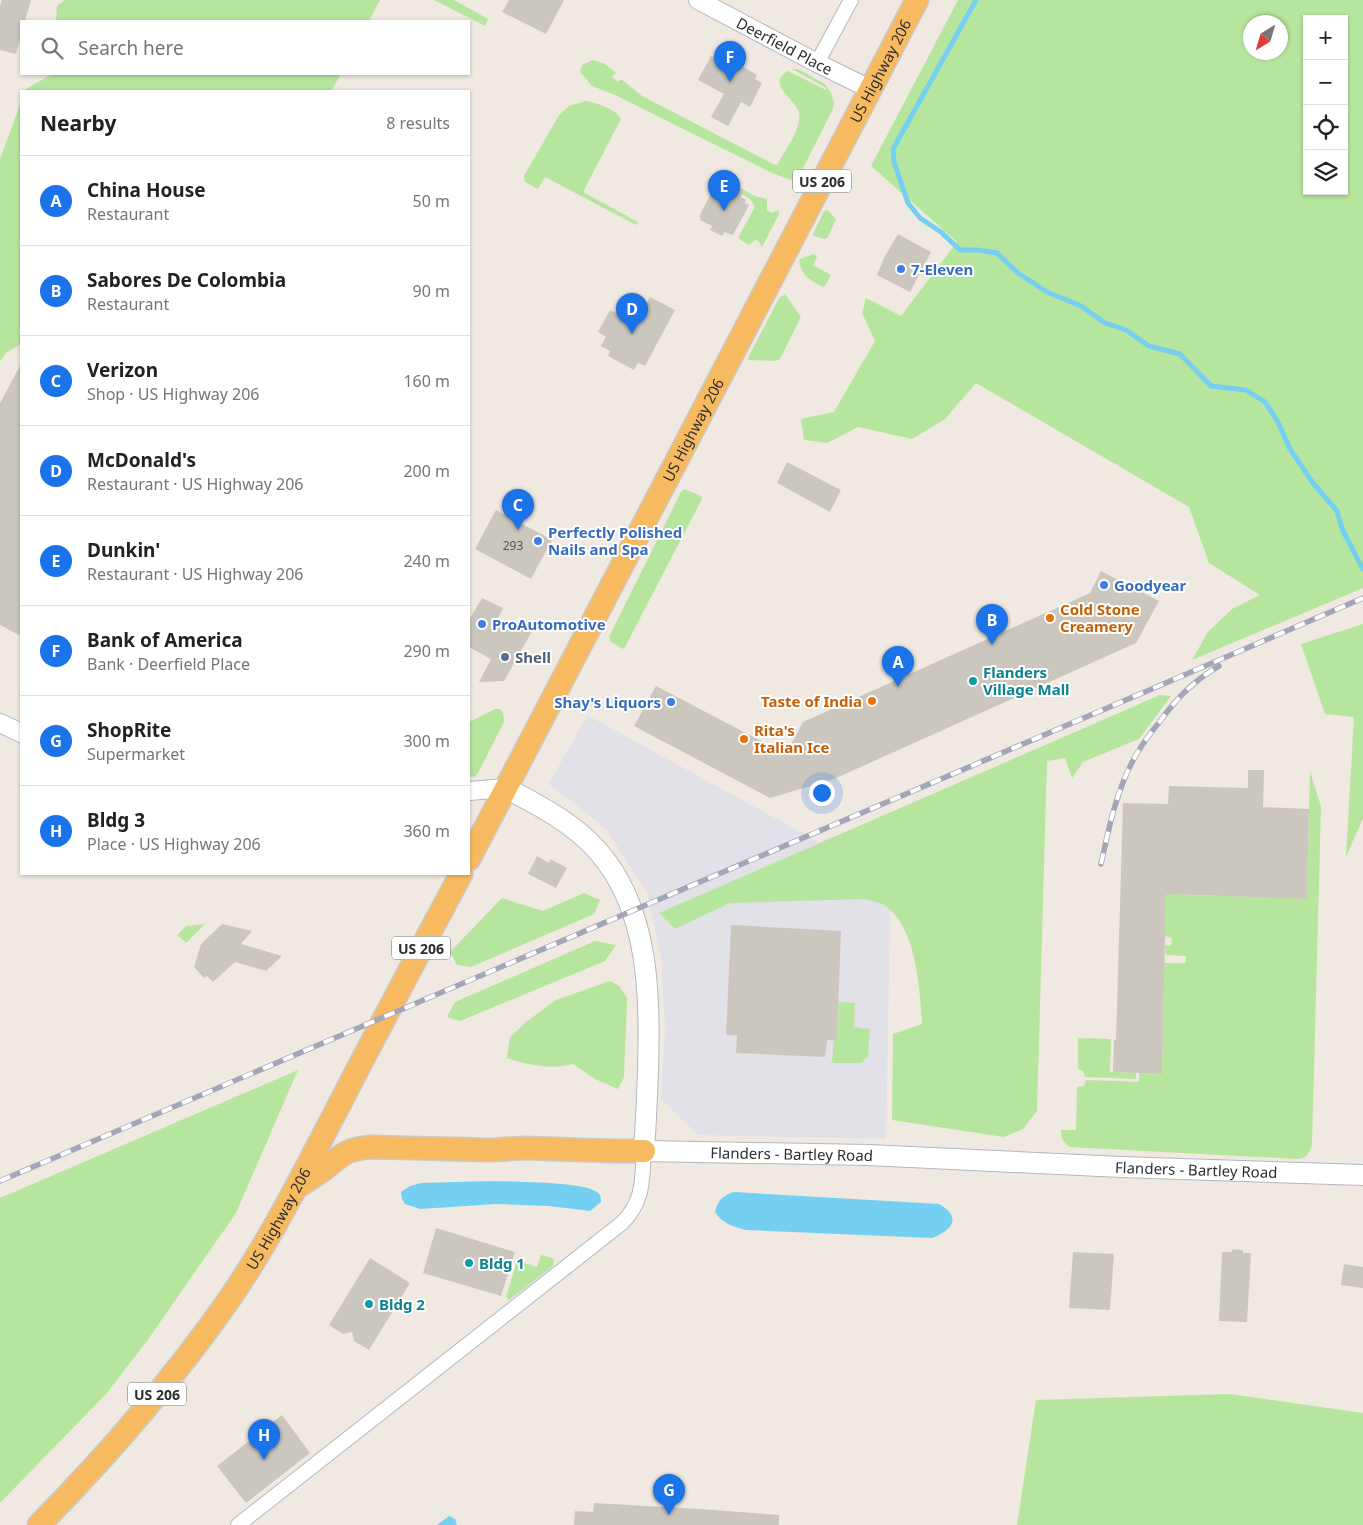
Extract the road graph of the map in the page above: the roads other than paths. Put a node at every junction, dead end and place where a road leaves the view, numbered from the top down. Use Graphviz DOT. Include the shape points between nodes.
graph roads {
  1 [pos="698,0"];
  2 [pos="851,0"];
  3 [pos="917,0"];
  4 [pos="817,63"];
  5 [pos="870,89"];
  6 [pos="0,724"];
  7 [pos="20,733"];
  8 [pos="506,788"];
  9 [pos="470,791"];
  10 [pos="470,857"];
  11 [pos="460,875"];
  12 [pos="644,1151"];
  13 [pos="1363,1175"];
  14 [pos="295,1188"];
  15 [pos="39,1525"];
  16 [pos="238,1525"];
  1 -- 4 [label="street, Deerfield Place"];
  2 -- 4 [label="street"];
  3 -- 5 [label="highway, US Highway 206 / US 206"];
  4 -- 5 [label="street, Deerfield Place"];
  5 -- 8 [label="highway, US Highway 206 / US 206"];
  6 -- 7 [label="street"];
  8 -- 9 [label="street"];
  8 -- 10 [label="highway, US Highway 206 / US 206"];
  8 -- 12 [label="main road" via="543,808 597,849 615,874 628,903 642,948 648,1001"];
  11 -- 14 [label="highway, US Highway 206 / US 206"];
  12 -- 13 [label="main road, Flanders - Bartley Road" via="868,1155 1121,1168"];
  12 -- 14 [label="highway" via="360,1148 342,1155"];
  12 -- 16 [label="street" via="638,1200 622,1223"];
  14 -- 15 [label="highway, US Highway 206 / US 206" via="226,1303 182,1362 123,1436"];
}
